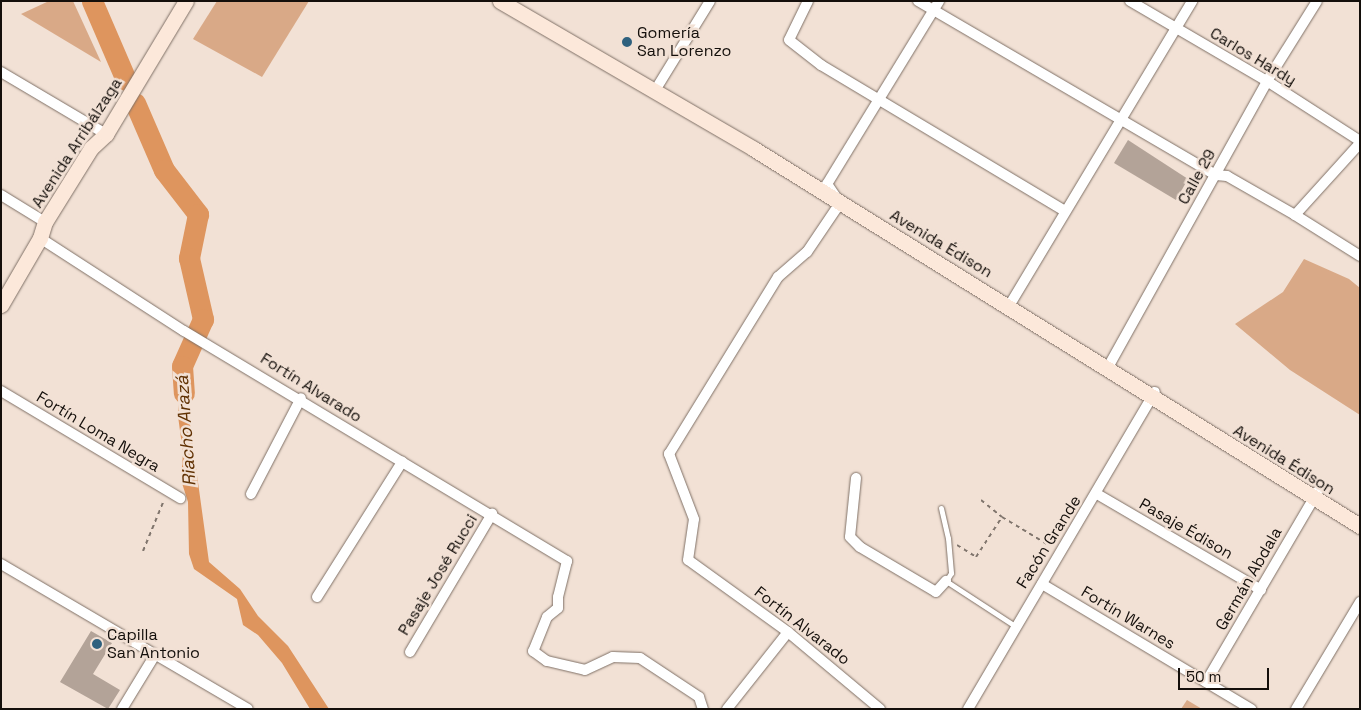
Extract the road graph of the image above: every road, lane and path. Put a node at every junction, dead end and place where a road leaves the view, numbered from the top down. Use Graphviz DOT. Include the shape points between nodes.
graph roads {
  1 [pos="186,1"];
  2 [pos="500,1"];
  3 [pos="514,1"];
  4 [pos="710,1"];
  5 [pos="808,1"];
  6 [pos="918,1"];
  7 [pos="940,1"];
  8 [pos="1130,1"];
  9 [pos="1192,1"];
  10 [pos="1317,1"];
  11 [pos="934,11"];
  12 [pos="1176,29"];
  13 [pos="1,72"];
  14 [pos="1267,81"];
  15 [pos="659,84"];
  16 [pos="880,99"];
  17 [pos="1121,120"];
  18 [pos="106,134"];
  19 [pos="1360,142"];
  20 [pos="1216,175"];
  21 [pos="827,184"];
  22 [pos="1,195"];
  23 [pos="840,203"];
  24 [pos="1065,211"];
  25 [pos="1295,215"];
  26 [pos="45,222"];
  27 [pos="40,238"];
  28 [pos="1360,256"];
  29 [pos="1011,302"];
  30 [pos="1,305"];
  31 [pos="1109,364"];
  32 [pos="1,391"];
  33 [pos="1153,395"];
  34 [pos="301,398"];
  35 [pos="402,462"];
  36 [pos="856,478"];
  37 [pos="168,491"];
  38 [pos="252,494"];
  39 [pos="1097,494"];
  40 [pos="1316,495"];
  41 [pos="180,498"];
  42 [pos="981,500"];
  43 [pos="942,508"];
  44 [pos="492,514"];
  45 [pos="1360,516"];
  46 [pos="1002,518"];
  47 [pos="1360,526"];
  48 [pos="948,540"];
  49 [pos="143,551"];
  50 [pos="1061,552"];
  51 [pos="1,564"];
  52 [pos="946,581"];
  53 [pos="1042,584"];
  54 [pos="1261,590"];
  55 [pos="317,597"];
  56 [pos="1360,602"];
  57 [pos="1015,626"];
  58 [pos="788,632"];
  59 [pos="410,652"];
  60 [pos="155,655"];
  61 [pos="1206,682"];
  62 [pos="122,709"];
  63 [pos="248,709"];
  64 [pos="703,709"];
  65 [pos="727,709"];
  66 [pos="880,709"];
  67 [pos="968,709"];
  68 [pos="1251,709"];
  69 [pos="1296,709"];
  1 -- 18 [label="main road, Avenida Arribálzaga"];
  2 -- 23 [label="main road, Avenida Édison" via="696,113"];
  3 -- 15 [label="main road, Avenida Édison"];
  4 -- 15 [label="street"];
  5 -- 16 [label="street" via="789,40 821,65"];
  6 -- 11 [label="street"];
  7 -- 11 [label="street"];
  8 -- 12 [label="street, Carlos Hardy"];
  9 -- 12 [label="street"];
  10 -- 14 [label="street, Calle 29"];
  11 -- 16 [label="street"];
  11 -- 17 [label="street"];
  12 -- 14 [label="street, Carlos Hardy"];
  12 -- 17 [label="street"];
  13 -- 18 [label="street"];
  14 -- 19 [label="street, Carlos Hardy"];
  14 -- 20 [label="street, Calle 29"];
  15 -- 21 [label="main road, Avenida Édison"];
  16 -- 21 [label="street"];
  16 -- 24 [label="street"];
  17 -- 20 [label="street"];
  17 -- 24 [label="street"];
  18 -- 26 [label="main road, Avenida Arribálzaga" via="91,148"];
  19 -- 25 [label="street"];
  20 -- 25 [label="street" via="1227,176"];
  20 -- 31 [label="street, Calle 29"];
  21 -- 23 [label="street"];
  21 -- 29 [label="main road, Avenida Édison"];
  22 -- 26 [label="street"];
  23 -- 29 [label="main road, Avenida Édison"];
  23 -- 58 [label="street, Fortín Alvarado" via="807,252 778,277 669,454 694,520 688,560"];
  24 -- 29 [label="street"];
  25 -- 28 [label="street"];
  26 -- 27 [label="main road, Avenida Arribálzaga"];
  27 -- 30 [label="main road, Avenida Arribálzaga"];
  27 -- 34 [label="street, Fortín Alvarado" via="184,330"];
  29 -- 31 [label="main road, Avenida Édison"];
  31 -- 33 [label="main road, Avenida Édison"];
  32 -- 37 [label="street, Fortín Loma Negra"];
  33 -- 39 [label="street, Facón Grande"];
  33 -- 40 [label="main road, Avenida Édison"];
  34 -- 35 [label="street, Fortín Alvarado"];
  34 -- 38 [label="street"];
  35 -- 44 [label="street, Fortín Alvarado"];
  35 -- 55 [label="street"];
  36 -- 52 [label="street" via="850,537 860,547 936,592"];
  37 -- 41 [label="street, Fortín Loma Negra"];
  37 -- 49 [label="path"];
  39 -- 50 [label="street, Facón Grande"];
  39 -- 54 [label="street, Pasaje Édison"];
  40 -- 45 [label="main road, Avenida Édison"];
  40 -- 47 [label="main road, Avenida Édison"];
  40 -- 54 [label="street, Germán Abdala"];
  42 -- 46 [label="path"];
  43 -- 48 [label="lane"];
  44 -- 59 [label="street, Pasaje José Rucci"];
  44 -- 64 [label="street, Fortín Alvarado" via="567,561 558,608 548,617 533,650 547,661 585,670 613,657 640,658 699,697"];
  46 -- 48 [label="path" via="976,557"];
  46 -- 50 [label="path"];
  48 -- 52 [label="lane" via="951,573"];
  50 -- 53 [label="street, Facón Grande"];
  51 -- 60 [label="street"];
  52 -- 57 [label="lane"];
  53 -- 57 [label="street, Facón Grande"];
  53 -- 61 [label="street, Fortín Warnes"];
  54 -- 61 [label="street, Germán Abdala"];
  56 -- 69 [label="street"];
  57 -- 67 [label="street, Facón Grande"];
  58 -- 65 [label="street"];
  58 -- 66 [label="street, Fortín Alvarado"];
  60 -- 62 [label="street"];
  60 -- 63 [label="street"];
  61 -- 68 [label="street, Fortín Warnes"];
}
